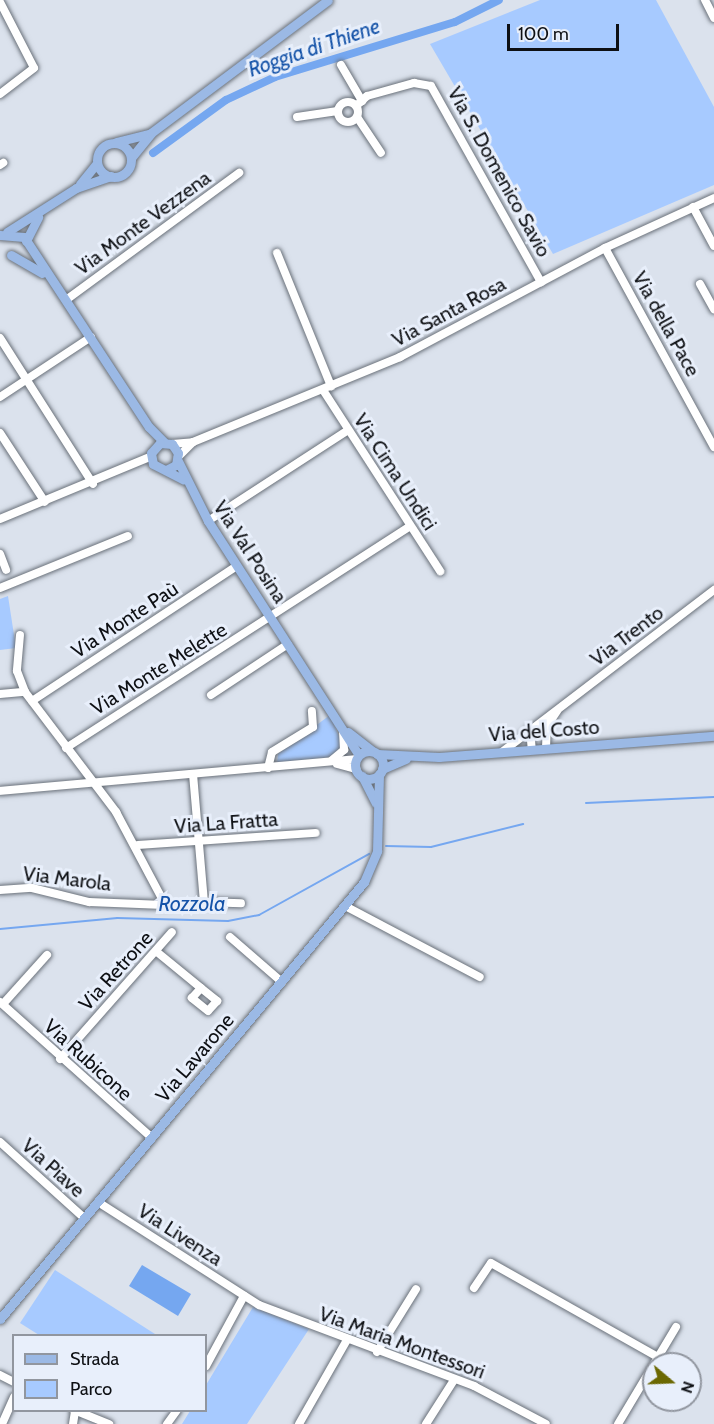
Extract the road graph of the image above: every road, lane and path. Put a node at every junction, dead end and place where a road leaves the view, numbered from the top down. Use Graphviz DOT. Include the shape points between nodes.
graph roads {
  1 [pos="328,0"];
  2 [pos="705,0"];
  3 [pos="0,2"];
  4 [pos="714,18"];
  5 [pos="3,19"];
  6 [pos="341,65"];
  7 [pos="0,94"];
  8 [pos="359,103"];
  9 [pos="338,111"];
  10 [pos="297,117"];
  11 [pos="357,117"];
  12 [pos="151,133"];
  13 [pos="115,142"];
  14 [pos="381,153"];
  15 [pos="131,158"];
  16 [pos="97,163"];
  17 [pos="240,173"];
  18 [pos="111,176"];
  19 [pos="76,188"];
  20 [pos="714,198"];
  21 [pos="693,207"];
  22 [pos="44,211"];
  23 [pos="1,235"];
  24 [pos="26,243"];
  25 [pos="714,246"];
  26 [pos="605,248"];
  27 [pos="277,253"];
  28 [pos="11,255"];
  29 [pos="0,260"];
  30 [pos="541,282"];
  31 [pos="55,284"];
  32 [pos="700,284"];
  33 [pos="66,300"];
  34 [pos="714,309"];
  35 [pos="91,337"];
  36 [pos="0,338"];
  37 [pos="28,380"];
  38 [pos="327,388"];
  39 [pos="0,397"];
  40 [pos="149,427"];
  41 [pos="348,430"];
  42 [pos="0,432"];
  43 [pos="710,432"];
  44 [pos="193,442"];
  45 [pos="168,443"];
  46 [pos="154,447"];
  47 [pos="714,447"];
  48 [pos="150,457"];
  49 [pos="178,459"];
  50 [pos="139,465"];
  51 [pos="156,467"];
  52 [pos="166,470"];
  53 [pos="183,479"];
  54 [pos="93,484"];
  55 [pos="45,502"];
  56 [pos="0,519"];
  57 [pos="208,521"];
  58 [pos="410,526"];
  59 [pos="128,536"];
  60 [pos="0,554"];
  61 [pos="237,566"];
  62 [pos="6,570"];
  63 [pos="440,571"];
  64 [pos="0,588"];
  65 [pos="714,590"];
  66 [pos="271,618"];
  67 [pos="20,635"];
  68 [pos="288,644"];
  69 [pos="25,692"];
  70 [pos="0,694"];
  71 [pos="211,695"];
  72 [pos="32,701"];
  73 [pos="560,708"];
  74 [pos="312,711"];
  75 [pos="342,726"];
  76 [pos="530,729"];
  77 [pos="714,736"];
  78 [pos="66,748"];
  79 [pos="546,749"];
  80 [pos="532,750"];
  81 [pos="502,752"];
  82 [pos="374,753"];
  83 [pos="406,759"];
  84 [pos="327,763"];
  85 [pos="358,765"];
  86 [pos="268,768"];
  87 [pos="380,772"];
  88 [pos="193,774"];
  89 [pos="93,783"];
  90 [pos="0,791"];
  91 [pos="376,803"];
  92 [pos="316,833"];
  93 [pos="199,841"];
  94 [pos="138,845"];
  95 [pos="0,890"];
  96 [pos="241,903"];
  97 [pos="347,907"];
  98 [pos="172,932"];
  99 [pos="230,937"];
  100 [pos="157,952"];
  101 [pos="47,955"];
  102 [pos="480,976"];
  103 [pos="282,982"];
  104 [pos="201,988"];
  105 [pos="1,1003"];
  106 [pos="60,1059"];
  107 [pos="152,1138"];
  108 [pos="0,1142"];
  109 [pos="98,1202"];
  110 [pos="84,1218"];
  111 [pos="416,1288"];
  112 [pos="474,1288"];
  113 [pos="244,1296"];
  114 [pos="0,1318"];
  115 [pos="676,1327"];
  116 [pos="347,1340"];
  117 [pos="377,1352"];
  118 [pos="651,1352"];
  119 [pos="660,1352"];
  120 [pos="207,1364"];
  121 [pos="454,1380"];
  122 [pos="642,1383"];
  123 [pos="12,1402"];
  124 [pos="78,1412"];
  125 [pos="2,1424"];
  126 [pos="109,1424"];
  127 [pos="299,1424"];
  128 [pos="426,1424"];
  129 [pos="546,1424"];
  130 [pos="618,1424"];
  1 -- 12 [label="main road"];
  2 -- 4 [label="street"];
  3 -- 5 [label="street"];
  5 -- 7 [label="street" via="34,68"];
  6 -- 8 [label="street"];
  8 -- 9 [label="street" via="347,102"];
  8 -- 11 [label="street"];
  8 -- 30 [label="street, Via S. Domenico Savio" via="414,83 431,86"];
  9 -- 10 [label="street"];
  9 -- 11 [label="street" via="347,123"];
  11 -- 14 [label="street"];
  12 -- 13 [label="main road"];
  12 -- 15 [label="main road"];
  13 -- 15 [label="main road"];
  13 -- 16 [label="main road" via="103,146"];
  15 -- 18 [label="main road" via="125,172"];
  16 -- 18 [label="main road"];
  16 -- 19 [label="main road"];
  17 -- 33 [label="street, Via Monte Vezzena"];
  18 -- 19 [label="main road"];
  19 -- 22 [label="main road"];
  20 -- 21 [label="street, Via Santa Rosa"];
  21 -- 25 [label="street"];
  21 -- 26 [label="street, Via Santa Rosa"];
  22 -- 23 [label="main road"];
  22 -- 24 [label="main road"];
  23 -- 24 [label="main road" via="15,233"];
  24 -- 28 [label="main road"];
  24 -- 31 [label="main road, Via Val Posina"];
  26 -- 30 [label="street, Via Santa Rosa"];
  26 -- 43 [label="street, Via della Pace"];
  27 -- 38 [label="street, Via Cima Undici"];
  28 -- 29 [label="main road"];
  28 -- 31 [label="main road, Via Val Posina" via="29,261"];
  30 -- 38 [label="street, Via Santa Rosa" via="400,357"];
  31 -- 33 [label="main road, Via Val Posina"];
  32 -- 34 [label="street"];
  33 -- 35 [label="main road, Via Val Posina"];
  35 -- 37 [label="street"];
  35 -- 40 [label="main road, Via Val Posina"];
  36 -- 37 [label="street"];
  37 -- 39 [label="street"];
  37 -- 54 [label="street"];
  38 -- 41 [label="street, Via Cima Undici"];
  38 -- 44 [label="street, Via Santa Rosa"];
  40 -- 45 [label="main road, Via Val Posina"];
  40 -- 46 [label="main road, Via Val Posina"];
  41 -- 57 [label="street"];
  41 -- 58 [label="street, Via Cima Undici"];
  42 -- 55 [label="street"];
  43 -- 47 [label="street, Via della Pace"];
  44 -- 45 [label="street, Via Santa Rosa"];
  44 -- 49 [label="street, Via Santa Rosa"];
  45 -- 46 [label="main road"];
  45 -- 49 [label="main road, Via Val Posina"];
  46 -- 48 [label="main road"];
  48 -- 50 [label="street"];
  48 -- 51 [label="main road"];
  49 -- 52 [label="main road"];
  49 -- 53 [label="main road, Via Val Posina"];
  50 -- 51 [label="street"];
  50 -- 54 [label="street"];
  51 -- 52 [label="main road"];
  52 -- 53 [label="main road"];
  53 -- 57 [label="main road, Via Val Posina"];
  54 -- 55 [label="street"];
  55 -- 56 [label="street"];
  57 -- 61 [label="main road, Via Val Posina"];
  58 -- 63 [label="street, Via Cima Undici"];
  58 -- 66 [label="street, Via Monte Melette"];
  59 -- 64 [label="street"];
  60 -- 62 [label="street"];
  61 -- 66 [label="main road, Via Val Posina"];
  61 -- 72 [label="street, Via Monte Paù"];
  65 -- 73 [label="street, Via Trento"];
  66 -- 68 [label="main road, Via Val Posina"];
  66 -- 78 [label="street, Via Monte Melette"];
  67 -- 69 [label="street" via="17,671"];
  68 -- 71 [label="street"];
  68 -- 75 [label="main road, Via Val Posina"];
  69 -- 70 [label="street"];
  69 -- 72 [label="street"];
  72 -- 78 [label="street"];
  73 -- 76 [label="street, Via Trento"];
  73 -- 79 [label="street, Via Trento" via="547,726"];
  74 -- 86 [label="street" via="313,727 272,752"];
  75 -- 82 [label="main road, Via Val Posina"];
  75 -- 84 [label="street" via="344,750"];
  75 -- 85 [label="main road, Via Val Posina"];
  76 -- 80 [label="street"];
  76 -- 81 [label="street, Via Trento"];
  77 -- 79 [label="main road, Via del Costo"];
  78 -- 89 [label="street"];
  79 -- 80 [label="main road, Via del Costo"];
  80 -- 81 [label="main road, Via del Costo"];
  81 -- 83 [label="main road, Via del Costo"];
  82 -- 83 [label="main road, Via del Costo"];
  82 -- 85 [label="main road"];
  82 -- 87 [label="main road"];
  83 -- 87 [label="main road"];
  84 -- 85 [label="street"];
  84 -- 86 [label="street"];
  85 -- 87 [label="main road"];
  85 -- 91 [label="main road, Via Lavarone"];
  86 -- 88 [label="street"];
  87 -- 91 [label="main road, Via Lavarone"];
  88 -- 89 [label="street"];
  88 -- 93 [label="street"];
  89 -- 90 [label="street"];
  89 -- 95 [label="street, Via Marola" via="116,812 166,906 157,901 89,902 32,888"];
  91 -- 97 [label="main road, Via Lavarone" via="377,851"];
  92 -- 93 [label="street, Via La Fratta"];
  93 -- 94 [label="street, Via La Fratta"];
  93 -- 96 [label="street" via="204,903"];
  97 -- 102 [label="street"];
  97 -- 103 [label="main road, Via Lavarone"];
  98 -- 100 [label="street, Via Retrone"];
  99 -- 103 [label="street"];
  100 -- 104 [label="street"];
  100 -- 106 [label="street, Via Retrone"];
  101 -- 105 [label="street, Via Rubicone"];
  103 -- 107 [label="main road, Via Lavarone"];
  105 -- 106 [label="street, Via Rubicone"];
  106 -- 107 [label="street, Via Rubicone"];
  107 -- 109 [label="main road, Via Lavarone"];
  108 -- 110 [label="street, Via Piave"];
  109 -- 110 [label="main road, Via Lavarone"];
  109 -- 113 [label="street, Via Livenza"];
  110 -- 114 [label="main road, Via Lavarone"];
  111 -- 117 [label="street"];
  112 -- 118 [label="street" via="491,1263"];
  113 -- 116 [label="street, Via Maria Montessori"];
  113 -- 120 [label="street"];
  115 -- 119 [label="street"];
  116 -- 117 [label="street, Via Maria Montessori"];
  116 -- 127 [label="street"];
  117 -- 121 [label="street, Via Maria Montessori"];
  121 -- 128 [label="street"];
  121 -- 129 [label="street, Via Maria Montessori" via="519,1406"];
  122 -- 130 [label="street"];
  123 -- 125 [label="street"];
  124 -- 126 [label="street"];
}
